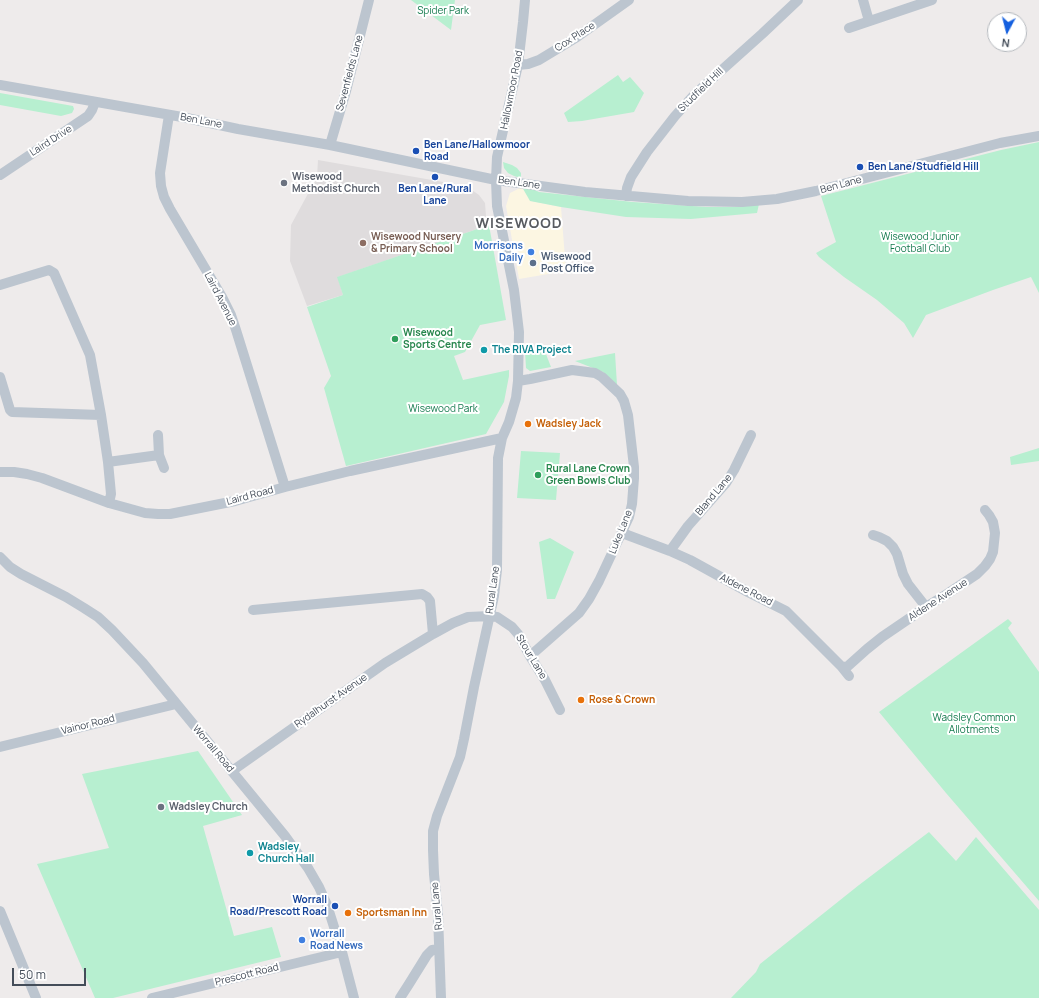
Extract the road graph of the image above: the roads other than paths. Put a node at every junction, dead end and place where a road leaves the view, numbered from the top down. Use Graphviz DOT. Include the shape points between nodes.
graph roads {
  1 [pos="369,0"];
  2 [pos="524,0"];
  3 [pos="629,0"];
  4 [pos="798,0"];
  5 [pos="863,0"];
  6 [pos="932,0"];
  7 [pos="869,21"];
  8 [pos="849,28"];
  9 [pos="518,65"];
  10 [pos="0,85"];
  11 [pos="95,102"];
  12 [pos="169,115"];
  13 [pos="1039,136"];
  14 [pos="330,145"];
  15 [pos="0,175"];
  16 [pos="496,180"];
  17 [pos="626,196"];
  18 [pos="0,285"];
  19 [pos="0,377"];
  20 [pos="518,381"];
  21 [pos="101,415"];
  22 [pos="158,435"];
  23 [pos="751,435"];
  24 [pos="502,438"];
  25 [pos="159,455"];
  26 [pos="108,462"];
  27 [pos="164,468"];
  28 [pos="0,472"];
  29 [pos="285,487"];
  30 [pos="109,503"];
  31 [pos="985,510"];
  32 [pos="622,533"];
  33 [pos="873,535"];
  34 [pos="670,551"];
  35 [pos="0,557"];
  36 [pos="926,607"];
  37 [pos="252,610"];
  38 [pos="490,616"];
  39 [pos="433,634"];
  40 [pos="530,656"];
  41 [pos="841,666"];
  42 [pos="849,676"];
  43 [pos="176,704"];
  44 [pos="560,710"];
  45 [pos="0,747"];
  46 [pos="232,771"];
  47 [pos="0,911"];
  48 [pos="439,949"];
  49 [pos="342,952"];
  50 [pos="36,998"];
  51 [pos="152,998"];
  52 [pos="354,998"];
  53 [pos="400,998"];
  54 [pos="441,998"];
  1 -- 14 [label="street, Sevenfields Lane"];
  2 -- 9 [label="street, Hallowmoor Road"];
  3 -- 9 [label="street, Cox Place" via="539,60"];
  4 -- 17 [label="street, Studfield Hill" via="694,95 675,116 631,177 626,188"];
  5 -- 7 [label="street"];
  6 -- 7 [label="street"];
  7 -- 8 [label="street"];
  9 -- 16 [label="street, Hallowmoor Road" via="497,157"];
  10 -- 11 [label="street, Ben Lane"];
  11 -- 12 [label="street, Ben Lane"];
  11 -- 15 [label="street, Laird Drive" via="88,116"];
  12 -- 14 [label="street, Ben Lane"];
  12 -- 29 [label="street, Laird Avenue" via="160,173 164,197 231,315"];
  13 -- 17 [label="street, Ben Lane" via="1000,143 777,199 688,202"];
  14 -- 16 [label="street, Ben Lane"];
  16 -- 17 [label="street, Ben Lane"];
  16 -- 20 [label="street, Rural Lane" via="497,206 514,290 519,332"];
  18 -- 21 [label="street" via="49,270 54,272 90,355"];
  19 -- 21 [label="street" via="12,412"];
  20 -- 24 [label="street, Rural Lane" via="516,398"];
  20 -- 32 [label="street, Luke Lane" via="572,370 584,371 602,377 620,394 628,415 634,467 632,504"];
  21 -- 26 [label="street"];
  22 -- 25 [label="street"];
  23 -- 34 [label="street, Bland Lane" via="726,483"];
  24 -- 29 [label="street, Laird Road"];
  24 -- 38 [label="street, Rural Lane" via="498,458 496,583"];
  25 -- 26 [label="street"];
  25 -- 27 [label="street"];
  26 -- 30 [label="street" via="111,494"];
  28 -- 30 [label="street, Laird Road" via="28,474"];
  29 -- 30 [label="street, Laird Road" via="235,501 170,514 145,513"];
  31 -- 36 [label="street, Aldene Avenue" via="995,533 990,559 977,574"];
  32 -- 34 [label="street, Aldene Road"];
  32 -- 40 [label="street, Luke Lane" via="599,581 579,613"];
  33 -- 36 [label="street" via="893,547 908,584"];
  34 -- 41 [label="street, Aldene Road" via="786,610"];
  35 -- 43 [label="street, Worrall Road" via="21,574 98,617 130,649"];
  36 -- 41 [label="street, Aldene Avenue" via="882,637 848,666"];
  37 -- 39 [label="street" via="422,594 430,601"];
  38 -- 39 [label="street, Rydalhurst Avenue" via="468,617"];
  38 -- 40 [label="street, Stour Lane" via="512,626"];
  38 -- 48 [label="street, Rural Lane" via="460,757 437,816 434,831"];
  39 -- 46 [label="street, Rydalhurst Avenue" via="385,663"];
  40 -- 44 [label="street, Stour Lane"];
  41 -- 42 [label="street, Aldene Road"];
  43 -- 45 [label="street, Vainor Road"];
  43 -- 46 [label="street, Worrall Road"];
  46 -- 49 [label="street, Worrall Road" via="308,868 327,905"];
  47 -- 50 [label="street"];
  48 -- 53 [label="street" via="432,950 427,955"];
  48 -- 54 [label="street, Rural Lane"];
  49 -- 51 [label="street, Prescott Road"];
  49 -- 52 [label="street, Worrall Road"];
}
